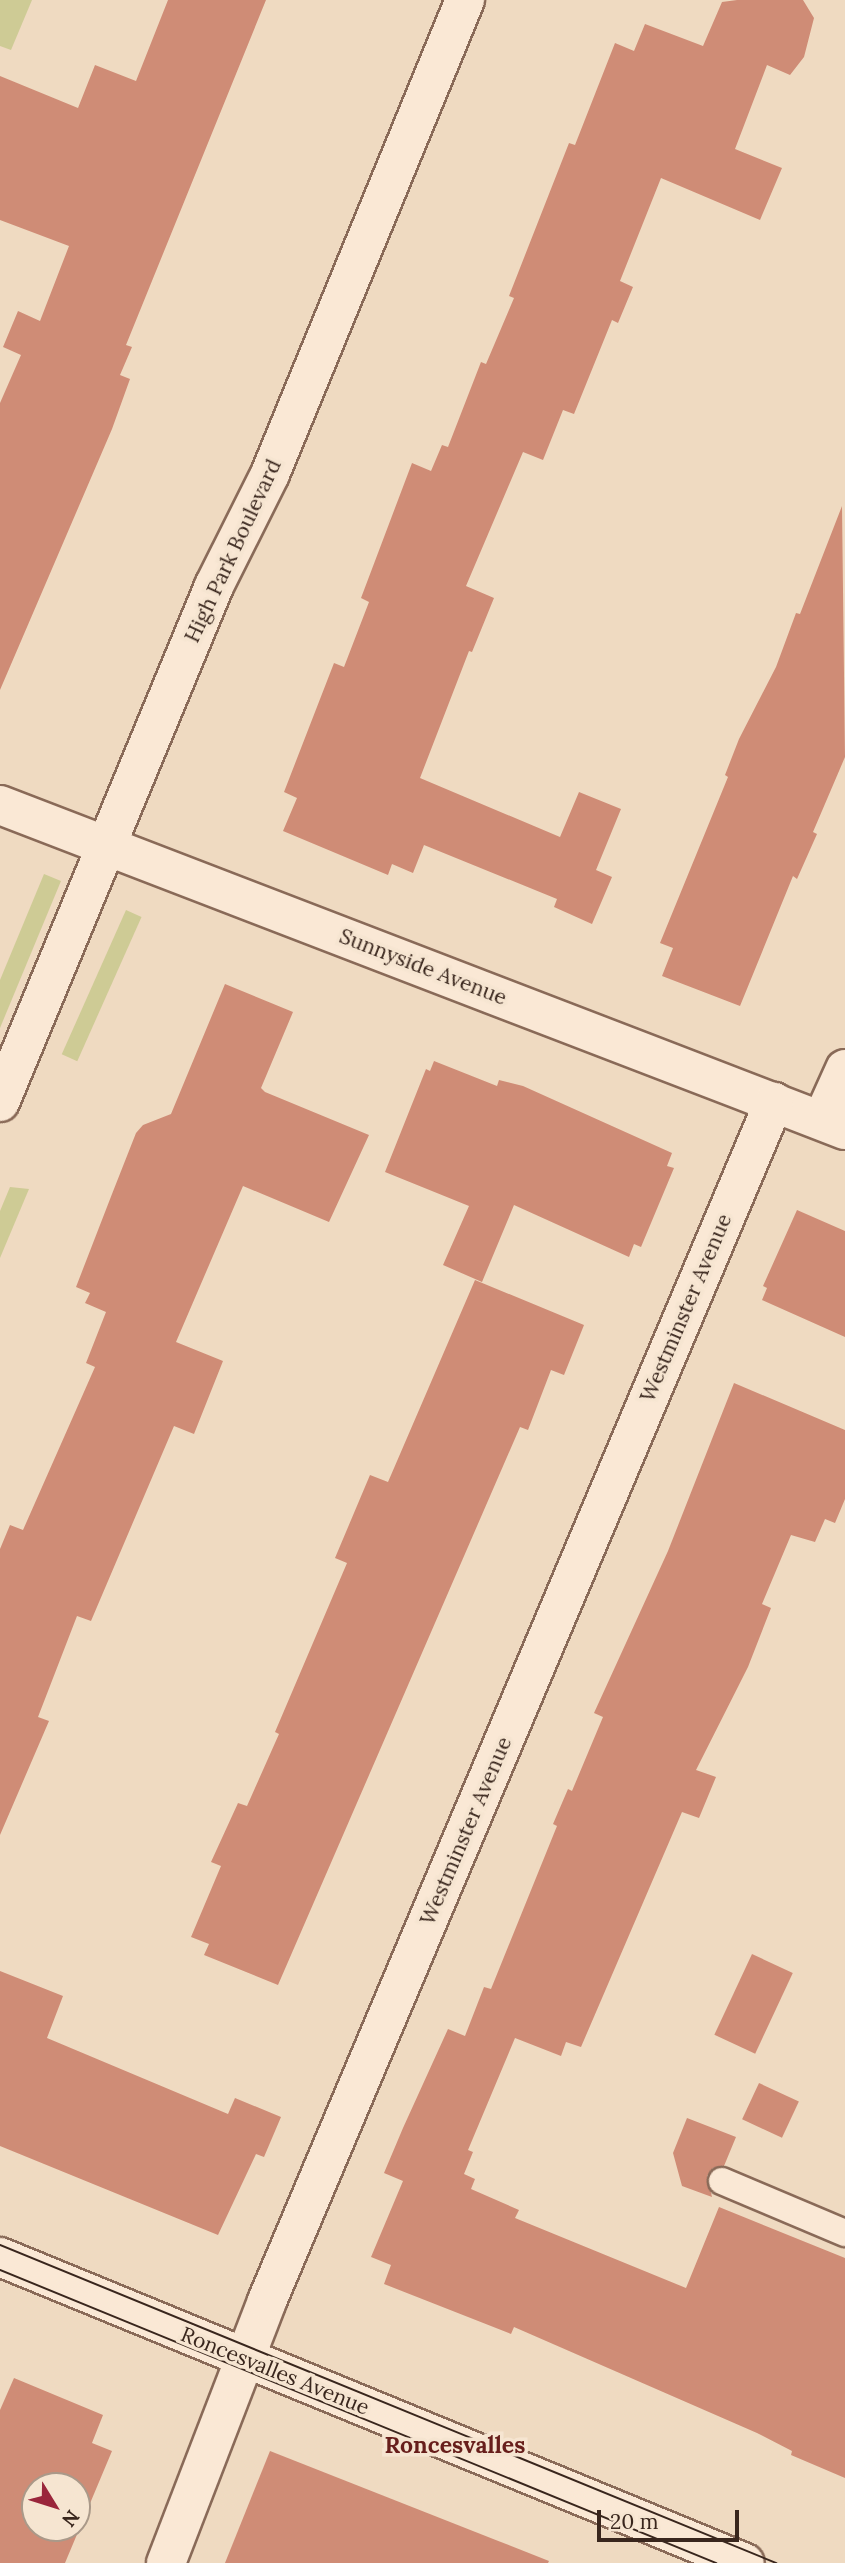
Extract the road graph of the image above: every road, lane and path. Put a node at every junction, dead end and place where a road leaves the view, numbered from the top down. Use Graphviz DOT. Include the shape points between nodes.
graph roads {
  1 [pos="465,0"];
  2 [pos="0,805"];
  3 [pos="108,846"];
  4 [pos="845,1069"];
  5 [pos="0,1102"];
  6 [pos="774,1102"];
  7 [pos="834,1125"];
  8 [pos="722,2181"];
  9 [pos="845,2233"];
  10 [pos="0,2258"];
  11 [pos="244,2358"];
  12 [pos="166,2563"];
  13 [pos="745,2563"];
  1 -- 3 [label="street, High Park Boulevard" via="271,474 214,586"];
  2 -- 3 [label="street, Sunnyside Avenue"];
  3 -- 5 [label="street, High Park Boulevard"];
  3 -- 6 [label="street, Sunnyside Avenue"];
  4 -- 7 [label="street"];
  6 -- 7 [label="street, Sunnyside Avenue"];
  6 -- 11 [label="street, Westminster Avenue"];
  8 -- 9 [label="lane"];
  10 -- 11 [label="street, Roncesvalles Avenue"];
  11 -- 12 [label="street, Westminster Avenue"];
  11 -- 13 [label="street, Roncesvalles Avenue"];
}
